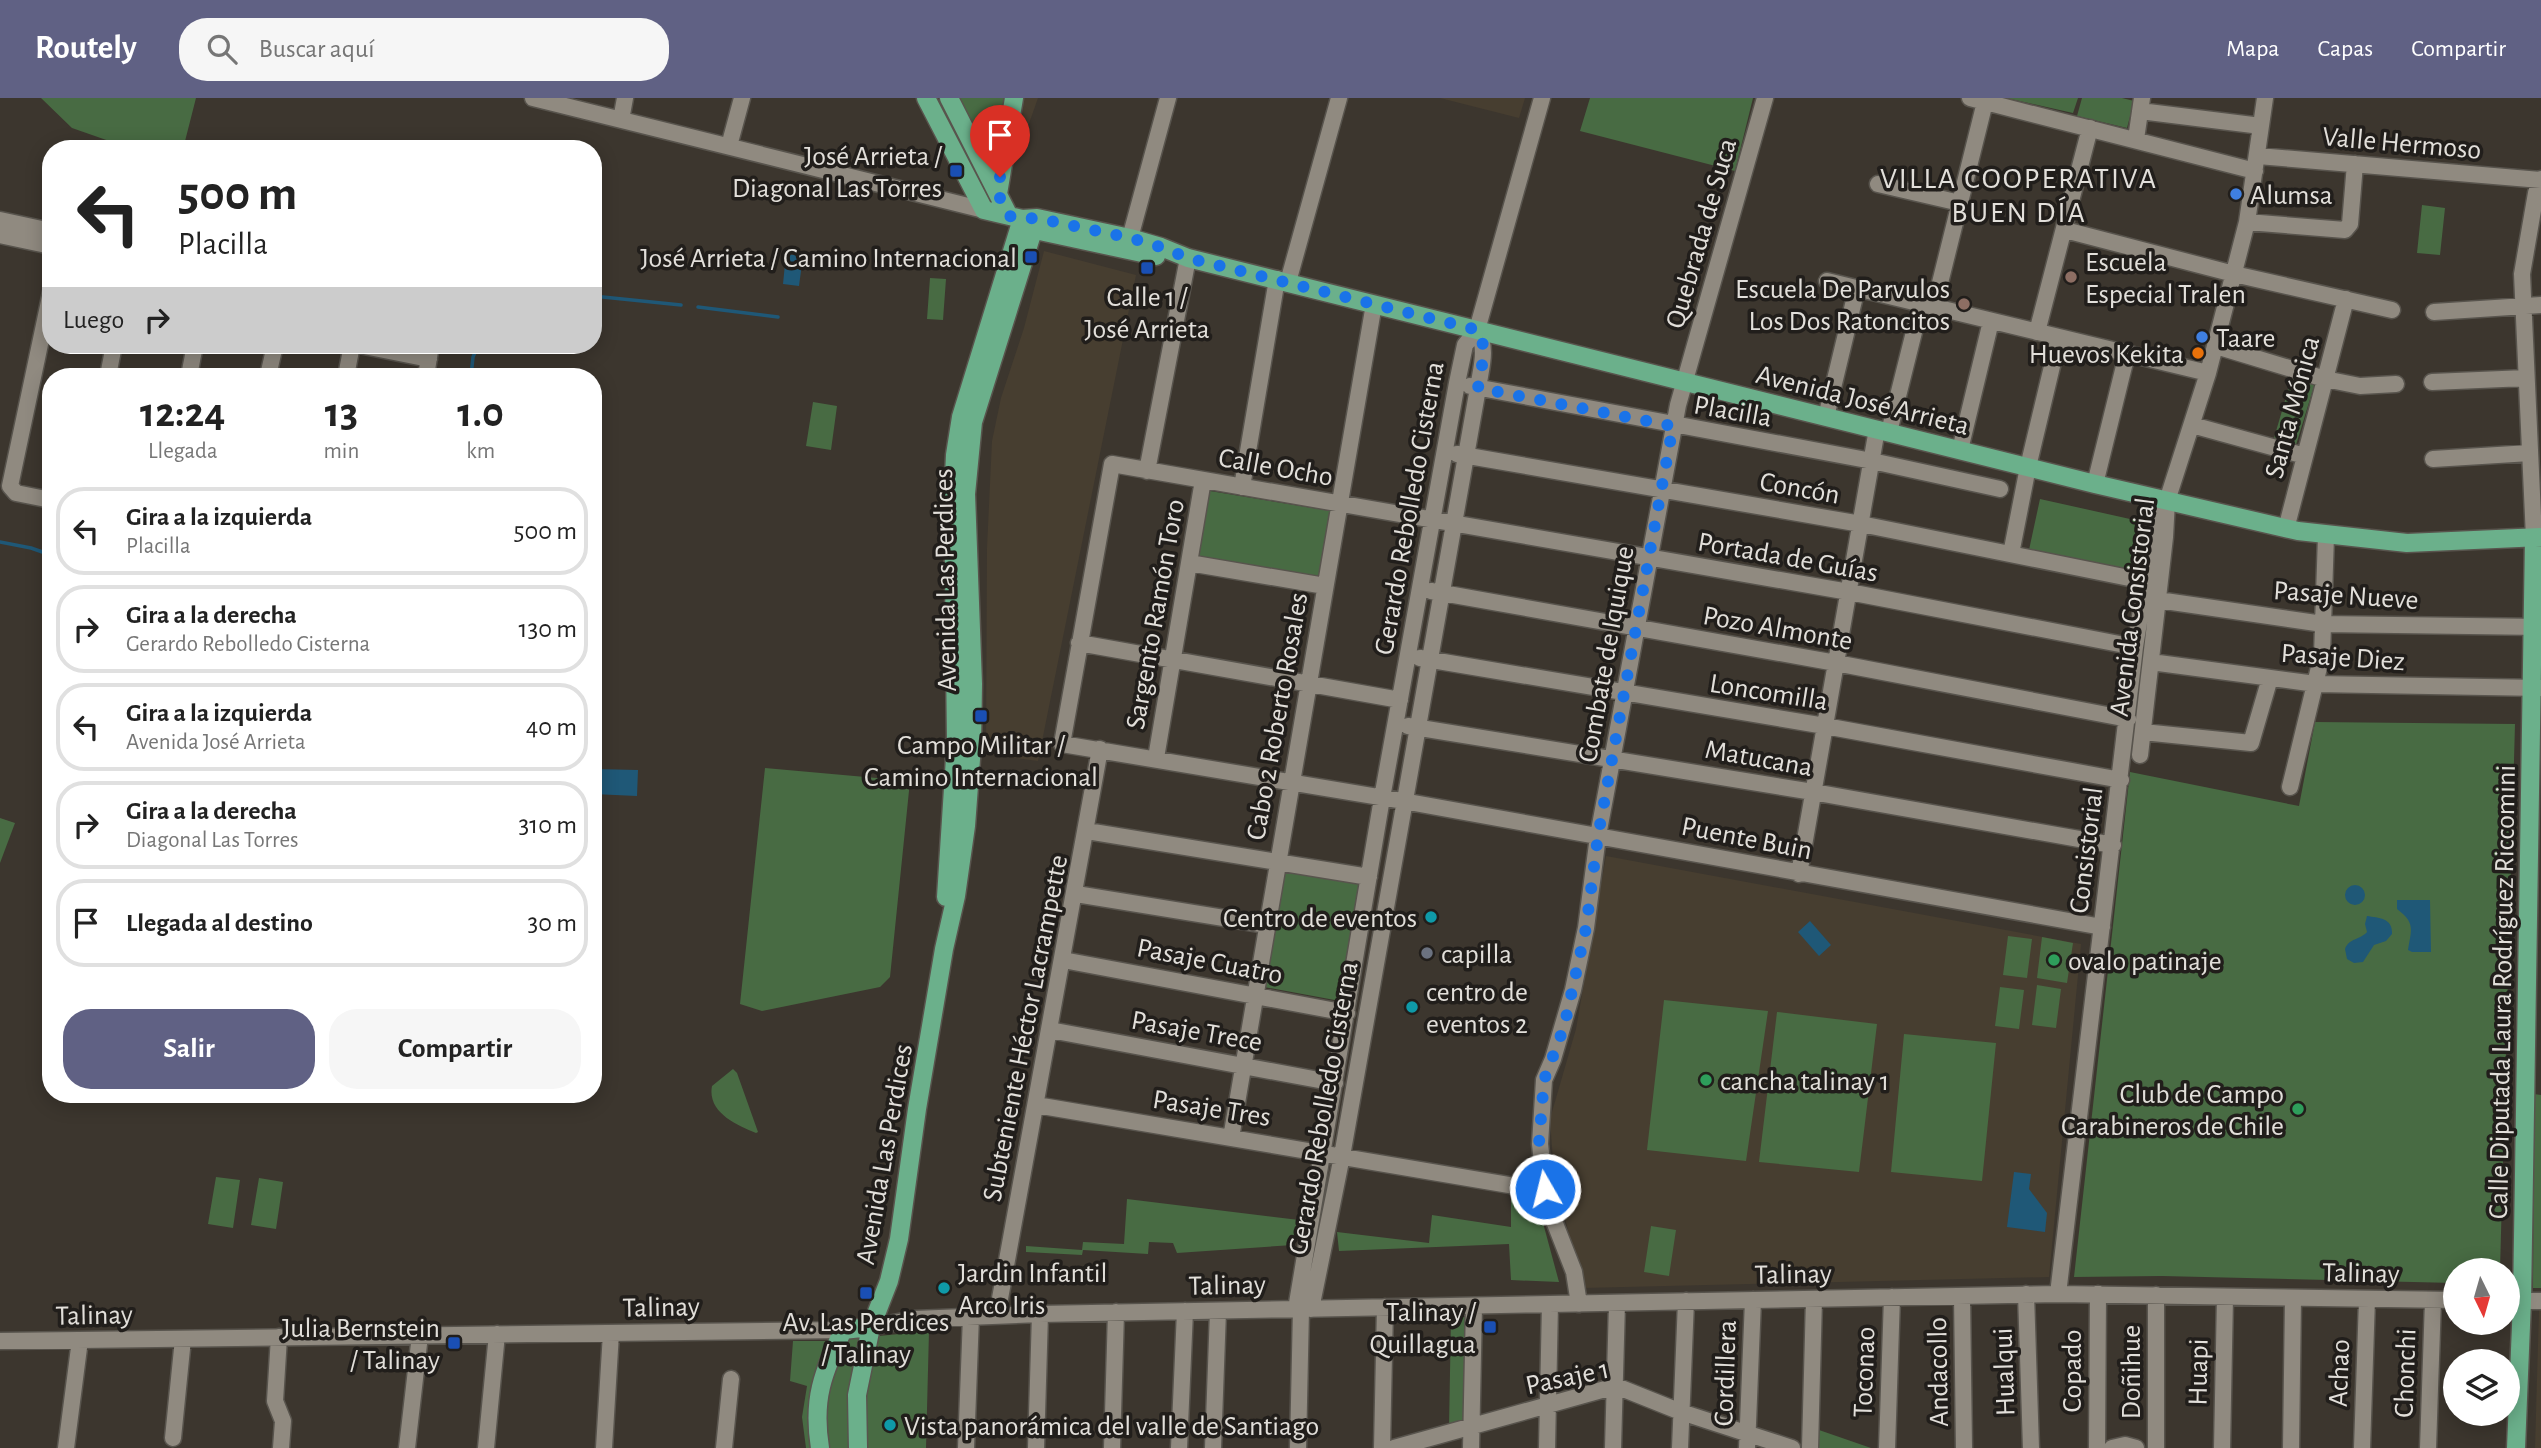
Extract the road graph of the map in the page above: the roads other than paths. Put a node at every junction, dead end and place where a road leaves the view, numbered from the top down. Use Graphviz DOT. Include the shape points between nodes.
graph roads {
  1 [pos="533,98"];
  2 [pos="607,98"];
  3 [pos="625,98"];
  4 [pos="743,98"];
  5 [pos="926,98"];
  6 [pos="948,98"];
  7 [pos="1014,98"];
  8 [pos="1168,98"];
  9 [pos="1339,98"];
  10 [pos="1542,98"];
  11 [pos="1765,98"];
  12 [pos="2265,98"];
  13 [pos="1977,100"];
  14 [pos="2141,104"];
  15 [pos="603,116"];
  16 [pos="621,120"];
  17 [pos="2261,126"];
  18 [pos="2090,128"];
  19 [pos="2136,139"];
  20 [pos="729,146"];
  21 [pos="2257,164"];
  22 [pos="2355,164"];
  23 [pos="2541,180"];
  24 [pos="1878,184"];
  25 [pos="998,194"];
  26 [pos="1960,203"];
  27 [pos="984,210"];
  28 [pos="0,220"];
  29 [pos="1026,220"];
  30 [pos="2247,222"];
  31 [pos="42,229"];
  32 [pos="2065,230"];
  33 [pos="0,235"];
  34 [pos="1130,238"];
  35 [pos="42,244"];
  36 [pos="1184,257"];
  37 [pos="2234,274"];
  38 [pos="1283,281"];
  39 [pos="1827,281"];
  40 [pos="1857,288"];
  41 [pos="2346,299"];
  42 [pos="1374,304"];
  43 [pos="1927,305"];
  44 [pos="2541,305"];
  45 [pos="2523,306"];
  46 [pos="2392,310"];
  47 [pos="2434,312"];
  48 [pos="1992,321"];
  49 [pos="1478,330"];
  50 [pos="2038,332"];
  51 [pos="42,335"];
  52 [pos="2059,337"];
  53 [pos="2216,346"];
  54 [pos="2127,354"];
  55 [pos="2531,368"];
  56 [pos="2208,373"];
  57 [pos="2325,379"];
  58 [pos="1685,382"];
  59 [pos="1457,383"];
  60 [pos="2432,383"];
  61 [pos="2396,384"];
  62 [pos="1478,388"];
  63 [pos="1826,417"];
  64 [pos="2535,421"];
  65 [pos="2192,425"];
  66 [pos="1673,426"];
  67 [pos="1883,431"];
  68 [pos="1960,450"];
  69 [pos="1445,451"];
  70 [pos="2530,453"];
  71 [pos="1466,455"];
  72 [pos="2305,456"];
  73 [pos="2433,459"];
  74 [pos="1872,461"];
  75 [pos="2028,467"];
  76 [pos="1147,471"];
  77 [pos="1203,480"];
  78 [pos="2536,480"];
  79 [pos="2095,484"];
  80 [pos="1242,486"];
  81 [pos="1661,489"];
  82 [pos="2000,489"];
  83 [pos="42,498"];
  84 [pos="2167,501"];
  85 [pos="1340,503"];
  86 [pos="1433,519"];
  87 [pos="1454,523"];
  88 [pos="1861,524"];
  89 [pos="2286,529"];
  90 [pos="2326,536"];
  91 [pos="2538,538"];
  92 [pos="2011,554"];
  93 [pos="1649,559"];
  94 [pos="1189,563"];
  95 [pos="2144,581"];
  96 [pos="1325,586"];
  97 [pos="1420,588"];
  98 [pos="1849,592"];
  99 [pos="1441,593"];
  100 [pos="2158,600"];
  101 [pos="2323,624"];
  102 [pos="2537,627"];
  103 [pos="1636,629"];
  104 [pos="1079,643"];
  105 [pos="2135,647"];
  106 [pos="1408,656"];
  107 [pos="1172,659"];
  108 [pos="1429,659"];
  109 [pos="2151,662"];
  110 [pos="1836,663"];
  111 [pos="2270,678"];
  112 [pos="1309,683"];
  113 [pos="2316,684"];
  114 [pos="2536,688"];
  115 [pos="1626,694"];
  116 [pos="1400,699"];
  117 [pos="2127,719"];
  118 [pos="1395,724"];
  119 [pos="1825,726"];
  120 [pos="1417,728"];
  121 [pos="2143,732"];
  122 [pos="2536,747"];
  123 [pos="1100,749"];
  124 [pos="2140,755"];
  125 [pos="1156,758"];
  126 [pos="1613,759"];
  127 [pos="2121,780"];
  128 [pos="1292,781"];
  129 [pos="2290,787"];
  130 [pos="1813,792"];
  131 [pos="1382,798"];
  132 [pos="1404,801"];
  133 [pos="2535,808"];
  134 [pos="1087,831"];
  135 [pos="1598,836"];
  136 [pos="2113,845"];
  137 [pos="1278,862"];
  138 [pos="2535,872"];
  139 [pos="1799,874"];
  140 [pos="1368,877"];
  141 [pos="1076,894"];
  142 [pos="1267,925"];
  143 [pos="2102,927"];
  144 [pos="2534,936"];
  145 [pos="1063,960"];
  146 [pos="1255,995"];
  147 [pos="2534,996"];
  148 [pos="1347,1013"];
  149 [pos="1050,1030"];
  150 [pos="2533,1057"];
  151 [pos="1243,1065"];
  152 [pos="1335,1083"];
  153 [pos="1036,1105"];
  154 [pos="1231,1138"];
  155 [pos="1323,1152"];
  156 [pos="1342,1156"];
  157 [pos="1545,1189"];
  158 [pos="2518,1258"];
  159 [pos="2026,1294"];
  160 [pos="2058,1294"];
  161 [pos="2098,1294"];
  162 [pos="2156,1295"];
  163 [pos="1962,1296"];
  164 [pos="1892,1297"];
  165 [pos="2225,1297"];
  166 [pos="2293,1298"];
  167 [pos="1814,1299"];
  168 [pos="2367,1299"];
  169 [pos="1753,1300"];
  170 [pos="2432,1300"];
  171 [pos="2443,1300"];
  172 [pos="1686,1301"];
  173 [pos="2520,1301"];
  174 [pos="2541,1301"];
  175 [pos="1617,1303"];
  176 [pos="1550,1304"];
  177 [pos="1579,1304"];
  178 [pos="1474,1306"];
  179 [pos="1385,1307"];
  180 [pos="1303,1309"];
  181 [pos="1185,1311"];
  182 [pos="1218,1311"];
  183 [pos="1116,1312"];
  184 [pos="1041,1314"];
  185 [pos="997,1315"];
  186 [pos="971,1316"];
  187 [pos="872,1327"];
  188 [pos="844,1330"];
  189 [pos="611,1333"];
  190 [pos="497,1334"];
  191 [pos="420,1335"];
  192 [pos="2515,1335"];
  193 [pos="279,1337"];
  194 [pos="183,1339"];
  195 [pos="80,1340"];
  196 [pos="0,1341"];
  197 [pos="732,1379"];
  198 [pos="1616,1386"];
  199 [pos="1548,1405"];
  200 [pos="1681,1412"];
  201 [pos="1472,1426"];
  202 [pos="173,1438"];
  203 [pos="1747,1441"];
  204 [pos="66,1448"];
  205 [pos="281,1448"];
  206 [pos="407,1448"];
  207 [pos="486,1448"];
  208 [pos="604,1448"];
  209 [pos="724,1448"];
  210 [pos="820,1448"];
  211 [pos="858,1448"];
  212 [pos="966,1448"];
  213 [pos="1036,1448"];
  214 [pos="1112,1448"];
  215 [pos="1179,1448"];
  216 [pos="1213,1448"];
  217 [pos="1298,1448"];
  218 [pos="1382,1448"];
  219 [pos="1394,1448"];
  220 [pos="1471,1448"];
  221 [pos="1547,1448"];
  222 [pos="1613,1448"];
  223 [pos="1680,1448"];
  224 [pos="1792,1448"];
  225 [pos="1810,1448"];
  226 [pos="1887,1448"];
  227 [pos="1964,1448"];
  228 [pos="2031,1448"];
  229 [pos="2097,1448"];
  230 [pos="2112,1448"];
  231 [pos="2136,1448"];
  232 [pos="2156,1448"];
  233 [pos="2222,1448"];
  234 [pos="2291,1448"];
  235 [pos="2362,1448"];
  236 [pos="2428,1448"];
  237 [pos="2516,1448"];
  1 -- 15 [label="street, Avenida José Arrieta"];
  2 -- 15 [label="street"];
  3 -- 16 [label="street"];
  4 -- 20 [label="street"];
  5 -- 27 [label="main road"];
  6 -- 25 [label="main road"];
  7 -- 25 [label="main road"];
  8 -- 34 [label="street"];
  9 -- 38 [label="street"];
  10 -- 49 [label="street"];
  11 -- 58 [label="street, Quebrada de Suca"];
  12 -- 17 [label="street, Avenida Consistorial"];
  13 -- 18 [label="street, Valle Hermoso"];
  13 -- 26 [label="street"];
  14 -- 17 [label="street"];
  14 -- 19 [label="street"];
  15 -- 16 [label="street, Avenida José Arrieta"];
  16 -- 20 [label="street, Avenida José Arrieta"];
  17 -- 21 [label="street, Avenida Consistorial"];
  18 -- 19 [label="street, Valle Hermoso"];
  18 -- 32 [label="street"];
  19 -- 21 [label="street, Valle Hermoso"];
  20 -- 27 [label="street, Avenida José Arrieta"];
  21 -- 22 [label="street, Valle Hermoso"];
  21 -- 30 [label="street, Avenida Consistorial"];
  22 -- 23 [label="street, Valle Hermoso"];
  22 -- 30 [label="street" via="2350,224 2345,230"];
  23 -- 45 [label="street" via="2523,265"];
  24 -- 26 [label="street"];
  25 -- 29 [label="main road"];
  26 -- 43 [label="street"];
  27 -- 29 [label="main road, Avenida José Arrieta"];
  28 -- 31 [label="street"];
  29 -- 34 [label="main road, Avenida José Arrieta"];
  29 -- 36 [label="main road, Avenida José Arrieta" via="1148,255"];
  29 -- 187 [label="main road, Avenida Las Perdices" via="968,456 972,757 962,862 917,1109 899,1239"];
  30 -- 37 [label="street, Avenida Consistorial"];
  32 -- 37 [label="street"];
  32 -- 50 [label="street"];
  33 -- 35 [label="street"];
  34 -- 36 [label="main road, Avenida José Arrieta"];
  36 -- 38 [label="main road, Avenida José Arrieta"];
  36 -- 76 [label="street"];
  37 -- 41 [label="street"];
  37 -- 53 [label="street, Avenida Consistorial"];
  38 -- 42 [label="main road, Avenida José Arrieta"];
  38 -- 80 [label="street"];
  39 -- 40 [label="street"];
  40 -- 43 [label="street"];
  40 -- 63 [label="street"];
  41 -- 46 [label="street"];
  41 -- 57 [label="street, Santa Mónica"];
  42 -- 49 [label="main road, Avenida José Arrieta"];
  42 -- 85 [label="street, Cabo 2 Roberto Rosales"];
  43 -- 48 [label="street"];
  43 -- 67 [label="street"];
  44 -- 45 [label="street"];
  45 -- 47 [label="street"];
  45 -- 55 [label="street"];
  48 -- 50 [label="street"];
  48 -- 68 [label="street"];
  49 -- 58 [label="main road, Avenida José Arrieta"];
  49 -- 59 [label="street, Gerardo Rebolledo Cisterna" via="1465,345"];
  49 -- 62 [label="street, Gerardo Rebolledo Cisterna" via="1484,350"];
  50 -- 52 [label="street"];
  51 -- 83 [label="street" via="10,486 16,493"];
  52 -- 54 [label="street"];
  52 -- 75 [label="street"];
  53 -- 56 [label="street, Avenida Consistorial"];
  53 -- 57 [label="street"];
  54 -- 56 [label="street"];
  54 -- 79 [label="street"];
  55 -- 60 [label="street"];
  55 -- 64 [label="street"];
  56 -- 65 [label="street, Avenida Consistorial"];
  57 -- 61 [label="street" via="2360,386"];
  57 -- 72 [label="street, Santa Mónica"];
  58 -- 63 [label="main road, Avenida José Arrieta"];
  58 -- 66 [label="street, Combate de Iquique"];
  59 -- 62 [label="street, Placilla"];
  59 -- 69 [label="street, Gerardo Rebolledo Cisterna"];
  62 -- 66 [label="street, Placilla"];
  62 -- 71 [label="street, Gerardo Rebolledo Cisterna"];
  63 -- 67 [label="main road, Avenida José Arrieta"];
  64 -- 70 [label="street"];
  65 -- 72 [label="street"];
  65 -- 84 [label="street, Avenida Consistorial"];
  66 -- 74 [label="street, Placilla"];
  66 -- 81 [label="street, Combate de Iquique"];
  67 -- 68 [label="main road, Avenida José Arrieta"];
  67 -- 74 [label="street"];
  68 -- 75 [label="main road, Avenida José Arrieta"];
  69 -- 71 [label="street, Concón"];
  69 -- 86 [label="street, Gerardo Rebolledo Cisterna"];
  70 -- 73 [label="street"];
  70 -- 78 [label="street"];
  71 -- 81 [label="street, Concón"];
  71 -- 87 [label="street, Gerardo Rebolledo Cisterna"];
  72 -- 89 [label="street, Santa Mónica"];
  74 -- 82 [label="street, Placilla"];
  74 -- 88 [label="street"];
  75 -- 79 [label="main road, Avenida José Arrieta"];
  75 -- 92 [label="street"];
  76 -- 77 [label="street, Calle Ocho"];
  76 -- 104 [label="street, Calle Ocho" via="1112,464"];
  77 -- 80 [label="street, Calle Ocho"];
  77 -- 94 [label="street, Sargento Ramón Toro"];
  78 -- 91 [label="street"];
  79 -- 84 [label="main road, Avenida José Arrieta"];
  80 -- 85 [label="street, Calle Ocho"];
  81 -- 88 [label="street, Concón"];
  81 -- 93 [label="street, Combate de Iquique"];
  84 -- 89 [label="main road, Avenida José Arrieta"];
  84 -- 95 [label="street, Consistorial" via="2157,512"];
  84 -- 100 [label="street, Avenida Consistorial"];
  85 -- 86 [label="street, Calle Ocho"];
  85 -- 96 [label="street, Cabo 2 Roberto Rosales"];
  86 -- 87 [label="street, Portada de Guías"];
  86 -- 97 [label="street, Gerardo Rebolledo Cisterna"];
  87 -- 93 [label="street, Portada de Guías"];
  87 -- 99 [label="street, Gerardo Rebolledo Cisterna"];
  88 -- 92 [label="street, Concón"];
  88 -- 98 [label="street"];
  89 -- 90 [label="main road, Avenida José Arrieta"];
  90 -- 91 [label="main road, Avenida José Arrieta" via="2424,543"];
  90 -- 101 [label="street"];
  91 -- 102 [label="main road, Calle Diputada Laura Rodríguez Riccomini"];
  92 -- 95 [label="street, Concón"];
  93 -- 98 [label="street, Portada de Guías"];
  93 -- 103 [label="street, Combate de Iquique"];
  94 -- 96 [label="street"];
  94 -- 107 [label="street, Sargento Ramón Toro"];
  95 -- 105 [label="street, Consistorial"];
  96 -- 112 [label="street, Cabo 2 Roberto Rosales"];
  97 -- 99 [label="street, Pozo Almonte"];
  97 -- 106 [label="street, Gerardo Rebolledo Cisterna"];
  98 -- 105 [label="street, Portada de Guías"];
  98 -- 110 [label="street"];
  99 -- 103 [label="street, Pozo Almonte"];
  99 -- 108 [label="street, Gerardo Rebolledo Cisterna"];
  100 -- 101 [label="street, Pasaje Nueve"];
  100 -- 109 [label="street, Avenida Consistorial"];
  101 -- 102 [label="street, Pasaje Nueve"];
  101 -- 113 [label="street"];
  102 -- 114 [label="main road, Calle Diputada Laura Rodríguez Riccomini"];
  103 -- 110 [label="street, Pozo Almonte"];
  103 -- 115 [label="street, Combate de Iquique"];
  104 -- 107 [label="street"];
  104 -- 123 [label="street, Puente Buin" via="1062,744"];
  105 -- 117 [label="street, Consistorial"];
  106 -- 108 [label="street, Loncomilla"];
  106 -- 116 [label="street, Gerardo Rebolledo Cisterna"];
  107 -- 112 [label="street"];
  107 -- 125 [label="street, Sargento Ramón Toro"];
  108 -- 115 [label="street, Loncomilla"];
  108 -- 120 [label="street, Gerardo Rebolledo Cisterna"];
  109 -- 111 [label="street, Pasaje Diez"];
  109 -- 121 [label="street, Avenida Consistorial"];
  110 -- 117 [label="street, Pozo Almonte"];
  110 -- 119 [label="street"];
  111 -- 113 [label="street, Pasaje Diez"];
  111 -- 121 [label="street" via="2251,743"];
  112 -- 116 [label="street"];
  112 -- 128 [label="street, Cabo 2 Roberto Rosales"];
  113 -- 114 [label="street, Pasaje Diez"];
  113 -- 129 [label="street"];
  114 -- 122 [label="main road, Calle Diputada Laura Rodríguez Riccomini"];
  115 -- 119 [label="street, Loncomilla"];
  115 -- 126 [label="street, Combate de Iquique"];
  116 -- 118 [label="street, Gerardo Rebolledo Cisterna"];
  117 -- 127 [label="street, Consistorial"];
  118 -- 120 [label="street, Matucana"];
  118 -- 131 [label="street, Gerardo Rebolledo Cisterna"];
  119 -- 127 [label="street, Loncomilla"];
  119 -- 130 [label="street"];
  120 -- 126 [label="street, Matucana"];
  120 -- 132 [label="street, Gerardo Rebolledo Cisterna"];
  121 -- 124 [label="street, Avenida Consistorial"];
  122 -- 133 [label="main road, Calle Diputada Laura Rodríguez Riccomini"];
  123 -- 125 [label="street, Puente Buin"];
  123 -- 134 [label="street, Subteniente Héctor Lacrampette"];
  125 -- 128 [label="street, Puente Buin"];
  126 -- 130 [label="street, Matucana"];
  126 -- 135 [label="street, Combate de Iquique"];
  127 -- 136 [label="street, Consistorial"];
  128 -- 131 [label="street, Puente Buin"];
  128 -- 137 [label="street, Cabo 2 Roberto Rosales"];
  130 -- 136 [label="street, Matucana"];
  130 -- 139 [label="street"];
  131 -- 132 [label="street, Puente Buin"];
  131 -- 140 [label="street, Gerardo Rebolledo Cisterna"];
  132 -- 135 [label="street, Puente Buin"];
  132 -- 156 [label="street, Gerardo Rebolledo Cisterna"];
  133 -- 138 [label="main road, Calle Diputada Laura Rodríguez Riccomini"];
  134 -- 137 [label="street"];
  134 -- 141 [label="street, Subteniente Héctor Lacrampette"];
  135 -- 139 [label="street, Puente Buin"];
  135 -- 157 [label="street, Combate de Iquique" via="1573,990 1544,1080 1539,1143"];
  136 -- 143 [label="street, Consistorial"];
  137 -- 140 [label="street"];
  137 -- 142 [label="street, Cabo 2 Roberto Rosales"];
  138 -- 144 [label="main road, Calle Diputada Laura Rodríguez Riccomini"];
  139 -- 143 [label="street, Puente Buin"];
  140 -- 148 [label="street, Gerardo Rebolledo Cisterna"];
  141 -- 142 [label="street"];
  141 -- 145 [label="street, Subteniente Héctor Lacrampette"];
  142 -- 146 [label="street, Cabo 2 Roberto Rosales"];
  143 -- 160 [label="street, Consistorial"];
  144 -- 147 [label="main road, Calle Diputada Laura Rodríguez Riccomini"];
  145 -- 146 [label="street, Pasaje Cuatro"];
  145 -- 149 [label="street, Subteniente Héctor Lacrampette"];
  146 -- 148 [label="street, Pasaje Cuatro"];
  146 -- 151 [label="street, Cabo 2 Roberto Rosales"];
  147 -- 150 [label="main road, Calle Diputada Laura Rodríguez Riccomini"];
  148 -- 152 [label="street, Gerardo Rebolledo Cisterna"];
  149 -- 151 [label="street, Pasaje Trece"];
  149 -- 153 [label="street, Subteniente Héctor Lacrampette"];
  150 -- 158 [label="main road, Calle Diputada Laura Rodríguez Riccomini"];
  151 -- 152 [label="street, Pasaje Trece"];
  151 -- 154 [label="street, Cabo 2 Roberto Rosales"];
  152 -- 155 [label="street, Gerardo Rebolledo Cisterna"];
  153 -- 154 [label="street, Pasaje Tres"];
  153 -- 185 [label="street, Subteniente Héctor Lacrampette"];
  154 -- 155 [label="street, Pasaje Tres"];
  155 -- 156 [label="street, Pasaje Tres"];
  155 -- 180 [label="street, Gerardo Rebolledo Cisterna"];
  156 -- 157 [label="street, Pasaje Tres"];
  156 -- 180 [label="street, Gerardo Rebolledo Cisterna"];
  157 -- 177 [label="street, Combate de Iquique" via="1574,1272"];
  159 -- 160 [label="street, Talinay"];
  159 -- 163 [label="street, Talinay"];
  159 -- 228 [label="street, Hualqui"];
  160 -- 161 [label="street, Talinay"];
  161 -- 162 [label="street, Talinay"];
  161 -- 229 [label="street, Copado"];
  162 -- 165 [label="street, Talinay"];
  162 -- 232 [label="street, Doñihue"];
  163 -- 164 [label="street, Talinay"];
  163 -- 227 [label="street, Andacollo"];
  164 -- 167 [label="street, Talinay"];
  164 -- 226 [label="street, Toconao"];
  165 -- 166 [label="street, Talinay"];
  165 -- 233 [label="street, Huapi"];
  166 -- 168 [label="street, Talinay"];
  166 -- 234 [label="street"];
  167 -- 169 [label="street, Talinay"];
  167 -- 225 [label="street"];
  168 -- 170 [label="street, Talinay"];
  168 -- 235 [label="street, Achao"];
  169 -- 172 [label="street, Talinay"];
  169 -- 203 [label="street, Cordillera"];
  170 -- 171 [label="street, Talinay"];
  170 -- 236 [label="street, Chonchi"];
  172 -- 175 [label="street, Talinay"];
  172 -- 200 [label="street"];
  173 -- 174 [label="street"];
  175 -- 177 [label="street, Talinay"];
  175 -- 198 [label="street"];
  176 -- 177 [label="street, Talinay"];
  176 -- 178 [label="street, Talinay"];
  176 -- 199 [label="street"];
  178 -- 179 [label="street, Talinay"];
  178 -- 201 [label="street"];
  179 -- 180 [label="street, Talinay"];
  179 -- 218 [label="street"];
  180 -- 182 [label="street, Talinay"];
  180 -- 217 [label="street"];
  181 -- 182 [label="street, Talinay"];
  181 -- 183 [label="street, Talinay"];
  181 -- 215 [label="street"];
  182 -- 216 [label="street"];
  183 -- 184 [label="street, Talinay"];
  183 -- 214 [label="street"];
  184 -- 185 [label="street, Talinay"];
  184 -- 213 [label="street"];
  185 -- 186 [label="street, Talinay"];
  186 -- 187 [label="street, Talinay"];
  186 -- 212 [label="street"];
  187 -- 188 [label="main road, Talinay"];
  187 -- 211 [label="main road, Avenida Las Perdices" via="857,1395"];
  188 -- 189 [label="street, Talinay"];
  188 -- 210 [label="main road" via="818,1392"];
  189 -- 190 [label="street, Talinay"];
  189 -- 208 [label="street"];
  190 -- 191 [label="street, Talinay"];
  190 -- 207 [label="street"];
  191 -- 193 [label="street, Talinay"];
  191 -- 206 [label="street"];
  192 -- 237 [label="main road, Calle Diputada Laura Rodríguez Riccomini"];
  193 -- 194 [label="street, Talinay"];
  193 -- 205 [label="street" via="275,1402 283,1421"];
  194 -- 195 [label="street, Talinay"];
  194 -- 202 [label="street"];
  195 -- 196 [label="street, Talinay"];
  195 -- 204 [label="street"];
  197 -- 209 [label="street"];
  198 -- 199 [label="street, Pasaje 1"];
  198 -- 200 [label="street, Pasaje 1"];
  198 -- 222 [label="street"];
  199 -- 201 [label="street, Pasaje 1"];
  199 -- 221 [label="street"];
  200 -- 203 [label="street, Pasaje 1"];
  200 -- 223 [label="street"];
  201 -- 219 [label="street, Pasaje 1"];
  201 -- 220 [label="street"];
  203 -- 224 [label="street, Pasaje 1"];
  230 -- 231 [label="street"];
}
